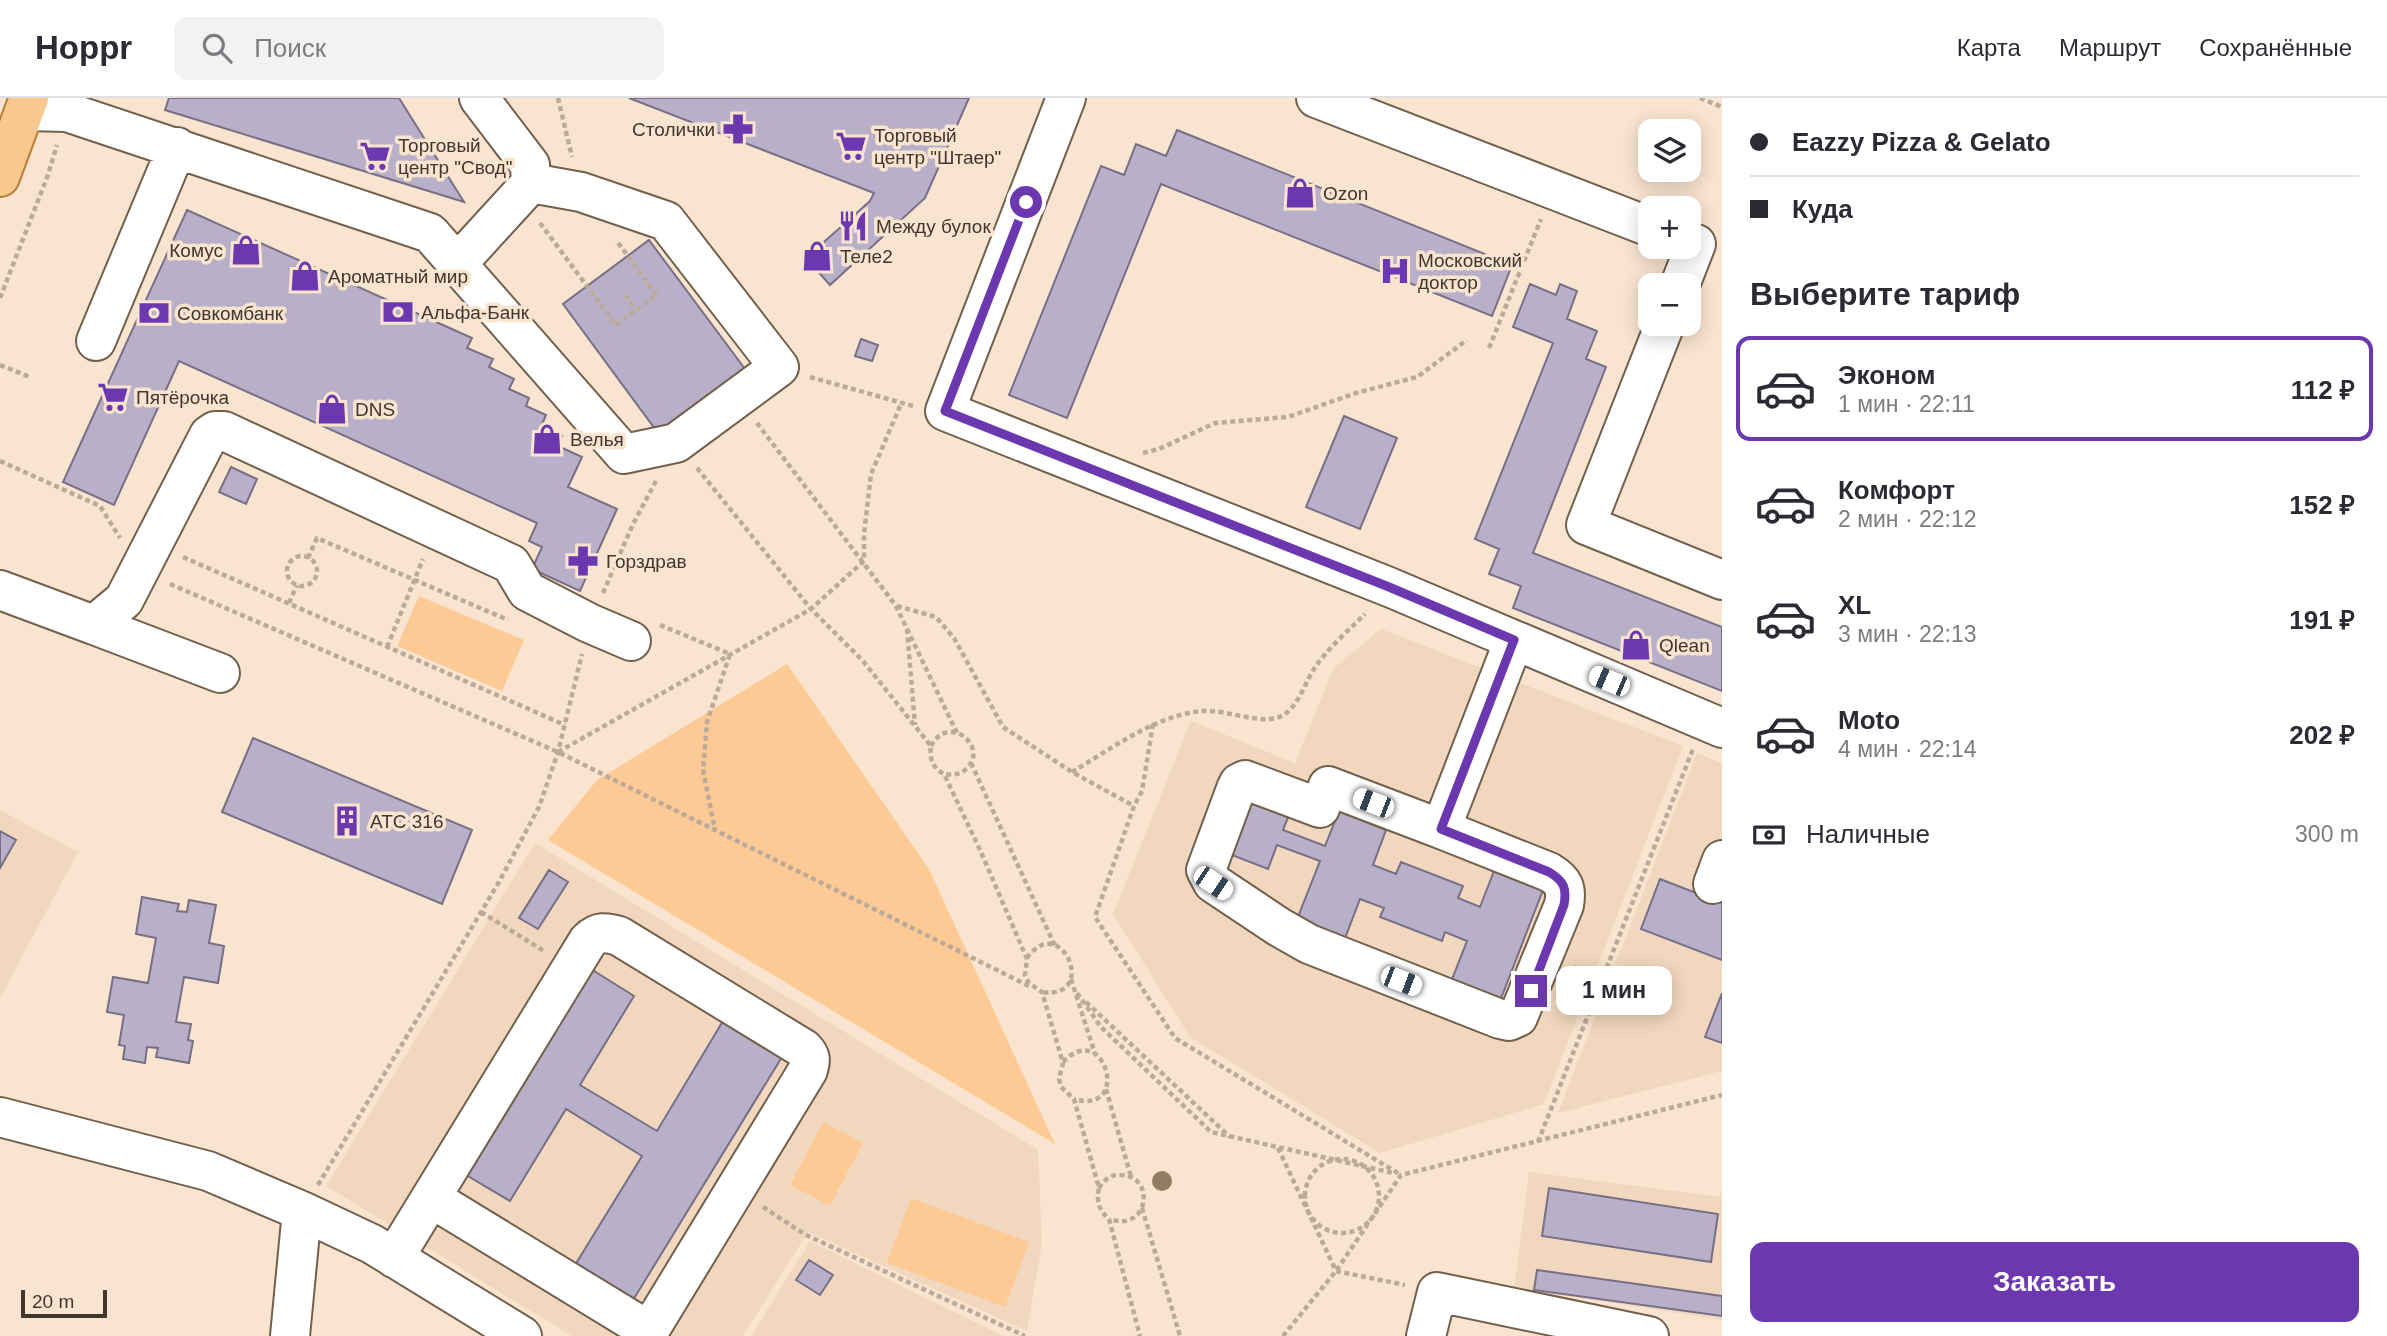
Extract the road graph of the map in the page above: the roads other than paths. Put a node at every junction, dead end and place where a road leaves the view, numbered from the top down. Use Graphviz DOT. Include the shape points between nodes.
graph roads {
  1 [pos="479,98"];
  2 [pos="1066,98"];
  3 [pos="1316,98"];
  4 [pos="27,105"];
  5 [pos="177,147"];
  6 [pos="0,177"];
  7 [pos="526,190"];
  8 [pos="1638,222"];
  9 [pos="1702,247"];
  10 [pos="456,265"];
  11 [pos="1687,273"];
  12 [pos="1660,336"];
  13 [pos="96,341"];
  14 [pos="1722,580"];
  15 [pos="0,590"];
  16 [pos="94,625"];
  17 [pos="1514,640"];
  18 [pos="631,641"];
  19 [pos="220,673"];
  20 [pos="1713,725"];
  21 [pos="1441,829"];
  22 [pos="0,1117"];
  23 [pos="431,1198"];
  24 [pos="302,1211"];
  25 [pos="394,1258"];
  26 [pos="1598,1331"];
  27 [pos="647,1333"];
  28 [pos="290,1336"];
  29 [pos="522,1336"];
  30 [pos="1426,1336"];
  31 [pos="1649,1336"];
  1 -- 7 [label="lane" via="530,165"];
  2 -- 17 [label="lane" via="945,411"];
  3 -- 8 [label="lane"];
  4 -- 5 [label="lane" via="67,112"];
  4 -- 6 [label="main road"];
  5 -- 10 [label="lane" via="430,233"];
  5 -- 13 [label="lane"];
  7 -- 10 [label="lane"];
  7 -- 10 [label="lane" via="581,192 666,221 779,368 676,443 624,454"];
  9 -- 11 [label="lane"];
  12 -- 14 [label="lane" via="1586,525"];
  15 -- 16 [label="lane"];
  16 -- 18 [label="lane" via="124,600 209,435 224,431 510,564 527,592"];
  16 -- 19 [label="lane"];
  17 -- 20 [label="lane"];
  17 -- 21 [label="lane"];
  21 -- 21 [label="lane" via="1562,880 1564,905 1518,1017 1509,1021 1309,944 1213,883 1206,870 1236,789 1245,780 1320,808 1328,786"];
  22 -- 24 [label="lane" via="208,1171"];
  23 -- 25 [label="lane"];
  23 -- 27 [label="lane"];
  23 -- 27 [label="lane" via="595,935 619,936 804,1049 811,1061 808,1070"];
  24 -- 25 [label="lane"];
  24 -- 28 [label="lane"];
  25 -- 29 [label="lane"];
  26 -- 30 [label="lane" via="1437,1292"];
  26 -- 31 [label="lane"];
}
